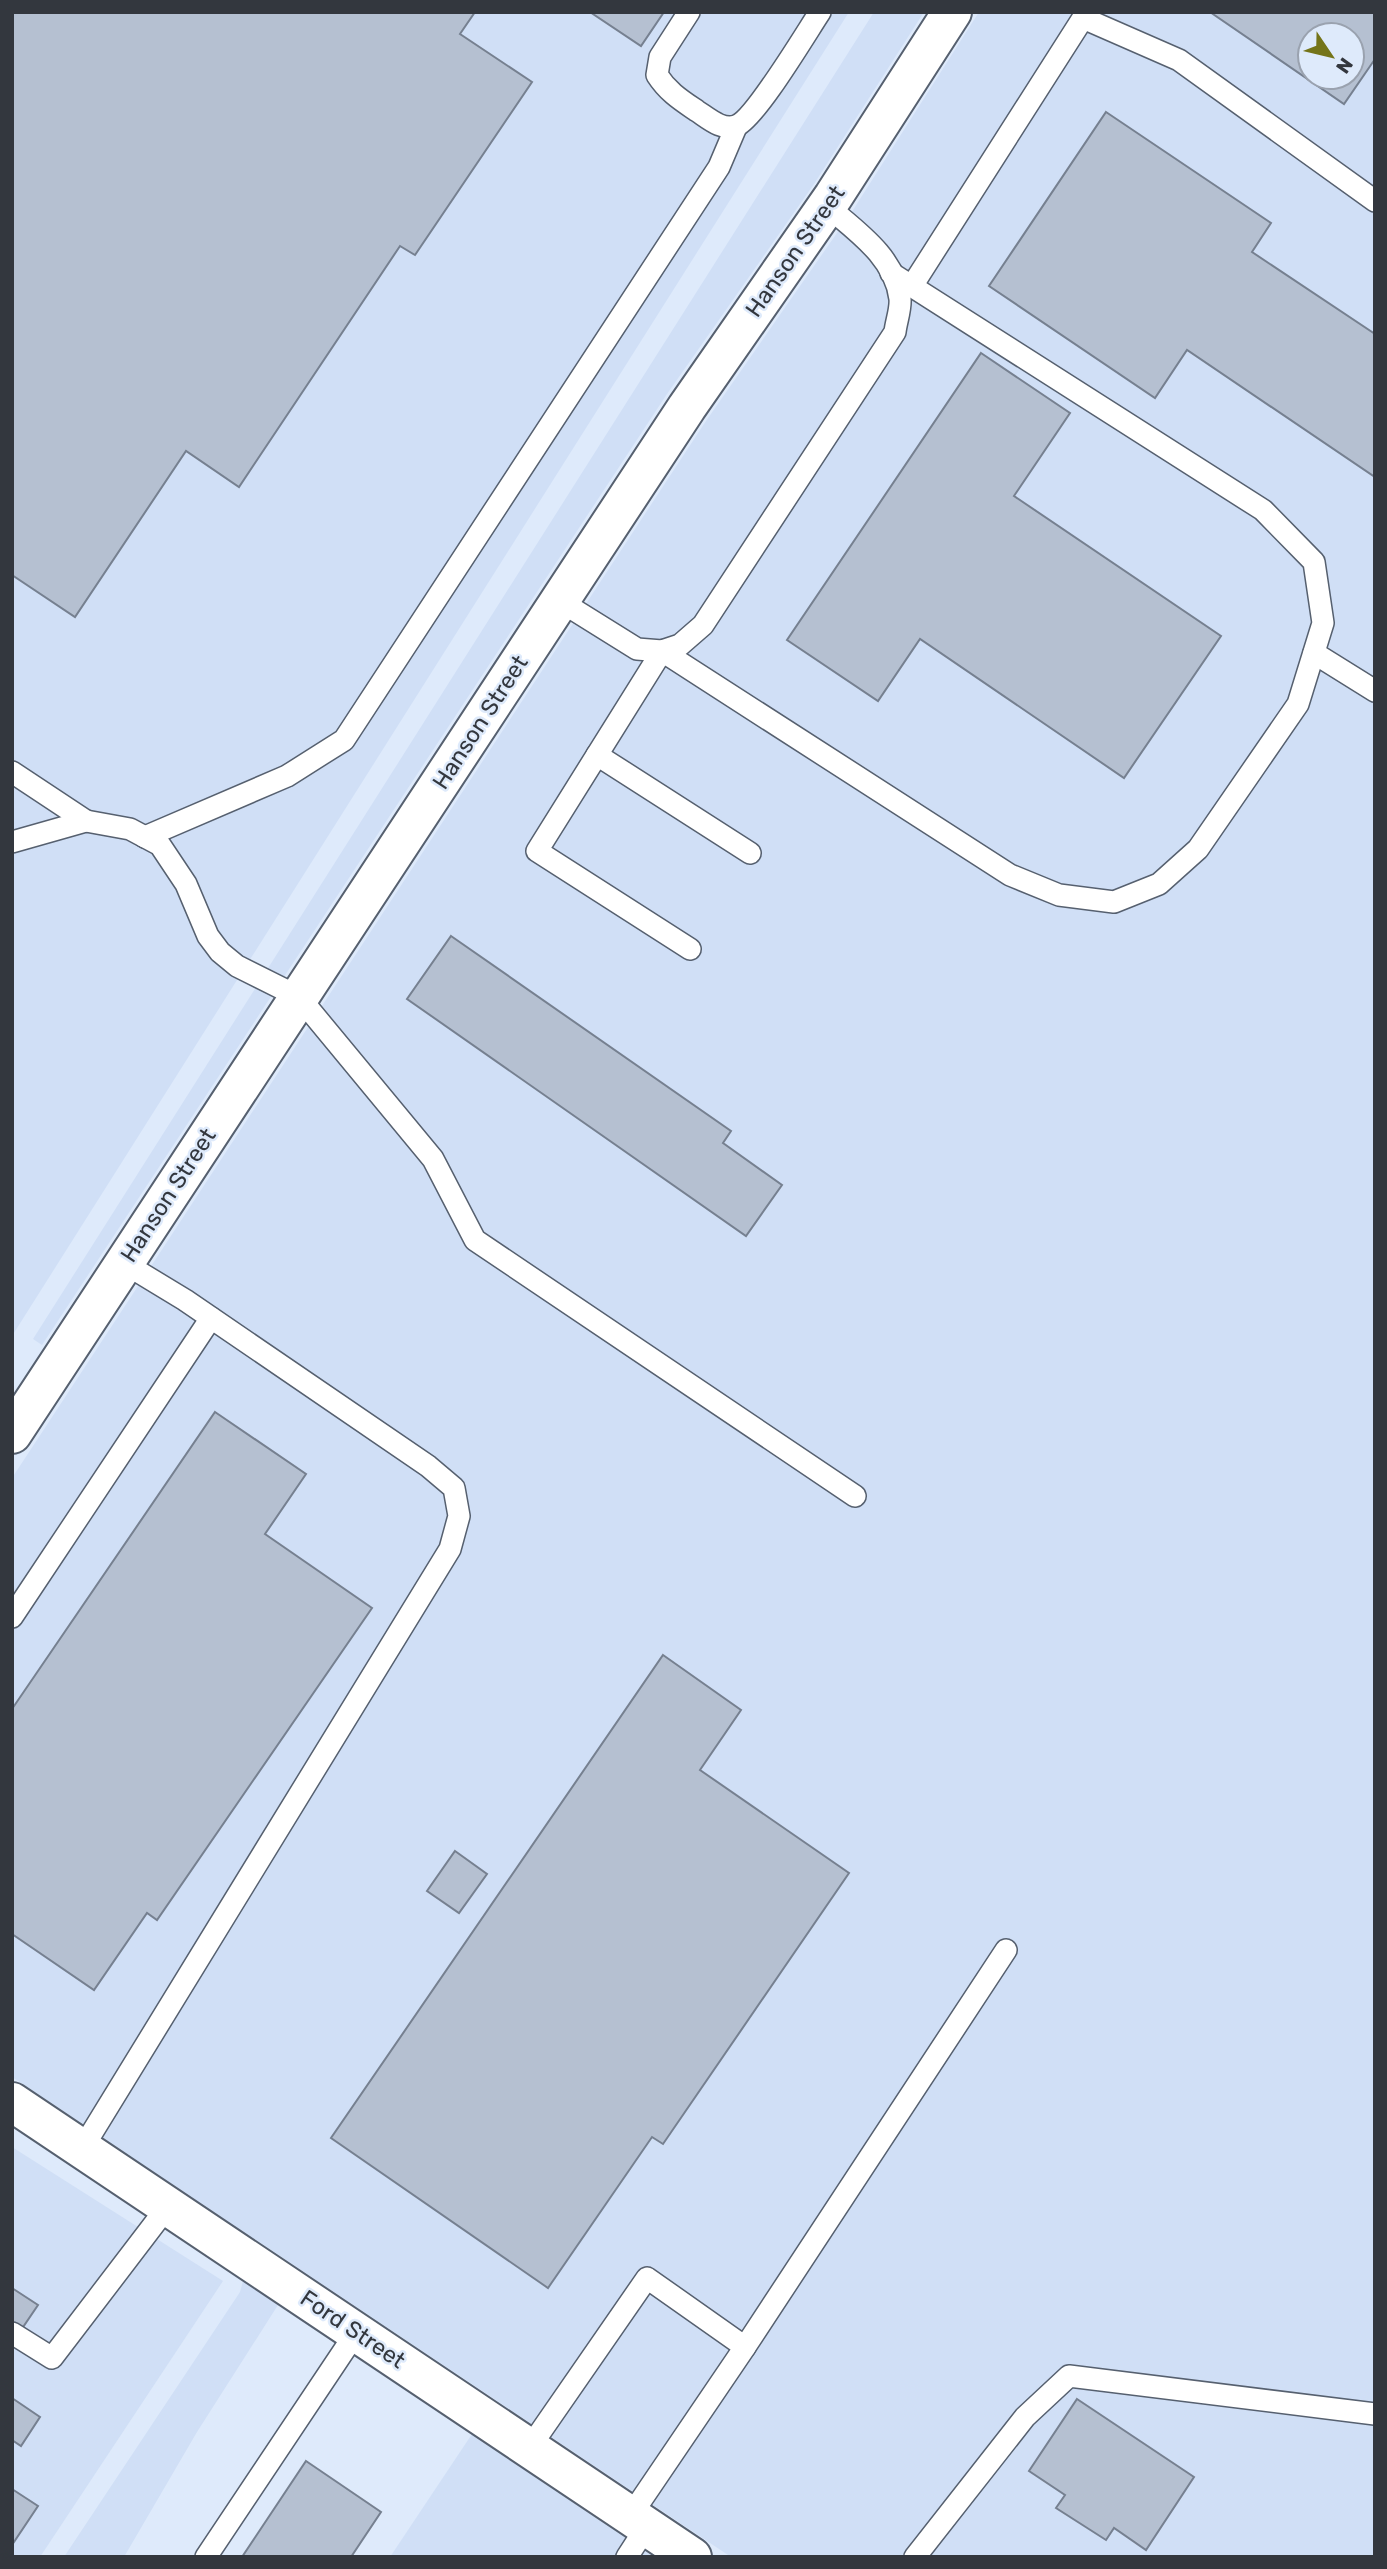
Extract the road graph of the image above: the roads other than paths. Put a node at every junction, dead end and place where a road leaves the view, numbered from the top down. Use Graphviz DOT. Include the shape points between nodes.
graph roads {
  1 [pos="689,12"];
  2 [pos="820,12"];
  3 [pos="952,12"];
  4 [pos="736,127"];
  5 [pos="1375,201"];
  6 [pos="827,206"];
  7 [pos="891,273"];
  8 [pos="912,286"];
  9 [pos="559,601"];
  10 [pos="662,651"];
  11 [pos="1314,653"];
  12 [pos="1375,691"];
  13 [pos="597,755"];
  14 [pos="12,772"];
  15 [pos="86,821"];
  16 [pos="145,837"];
  17 [pos="12,842"];
  18 [pos="750,853"];
  19 [pos="690,949"];
  20 [pos="299,997"];
  21 [pos="124,1262"];
  22 [pos="211,1318"];
  23 [pos="12,1434"];
  24 [pos="855,1496"];
  25 [pos="12,1617"];
  26 [pos="1006,1950"];
  27 [pos="12,2102"];
  28 [pos="82,2149"];
  29 [pos="168,2206"];
  30 [pos="357,2331"];
  31 [pos="12,2333"];
  32 [pos="745,2347"];
  33 [pos="1375,2414"];
  34 [pos="530,2447"];
  35 [pos="635,2533"];
  36 [pos="205,2557"];
  37 [pos="692,2557"];
  38 [pos="915,2557"];
  1 -- 4 [label="lane" via="660,57 657,75 667,91 722,127"];
  2 -- 4 [label="lane" via="747,119"];
  3 -- 6 [label="street, Hanson Street"];
  4 -- 16 [label="lane" via="719,167 344,740 287,776"];
  5 -- 8 [label="lane" via="1179,60 1083,18"];
  6 -- 7 [label="lane" via="877,249"];
  6 -- 9 [label="street, Hanson Street"];
  7 -- 8 [label="lane"];
  7 -- 10 [label="lane" via="900,300 895,332 703,625 680,645"];
  8 -- 11 [label="lane" via="1263,510 1314,562 1323,623"];
  9 -- 10 [label="lane" via="637,649"];
  9 -- 20 [label="street, Hanson Street"];
  10 -- 11 [label="lane" via="1010,875 1059,895 1114,902 1159,884 1198,849 1298,704"];
  10 -- 13 [label="lane"];
  11 -- 12 [label="lane"];
  13 -- 18 [label="lane"];
  13 -- 19 [label="lane" via="537,851"];
  14 -- 15 [label="lane"];
  15 -- 16 [label="lane" via="130,829"];
  15 -- 17 [label="lane"];
  16 -- 20 [label="lane" via="160,845 186,884 208,936 220,952 237,966"];
  20 -- 21 [label="street, Hanson Street"];
  20 -- 24 [label="lane" via="433,1159 475,1240"];
  21 -- 22 [label="lane"];
  21 -- 23 [label="street, Hanson Street"];
  22 -- 25 [label="lane"];
  22 -- 28 [label="lane" via="428,1466 454,1488 459,1516 450,1549"];
  26 -- 32 [label="lane"];
  27 -- 28 [label="street, Ford Street"];
  28 -- 29 [label="street, Ford Street"];
  29 -- 30 [label="street, Ford Street"];
  29 -- 31 [label="lane" via="52,2358"];
  30 -- 34 [label="street, Ford Street"];
  30 -- 36 [label="lane"];
  32 -- 34 [label="lane" via="646,2278"];
  32 -- 35 [label="lane"];
  33 -- 38 [label="lane" via="1069,2376 1025,2417"];
  34 -- 35 [label="street, Ford Street"];
  35 -- 37 [label="street, Ford Street"];
}
